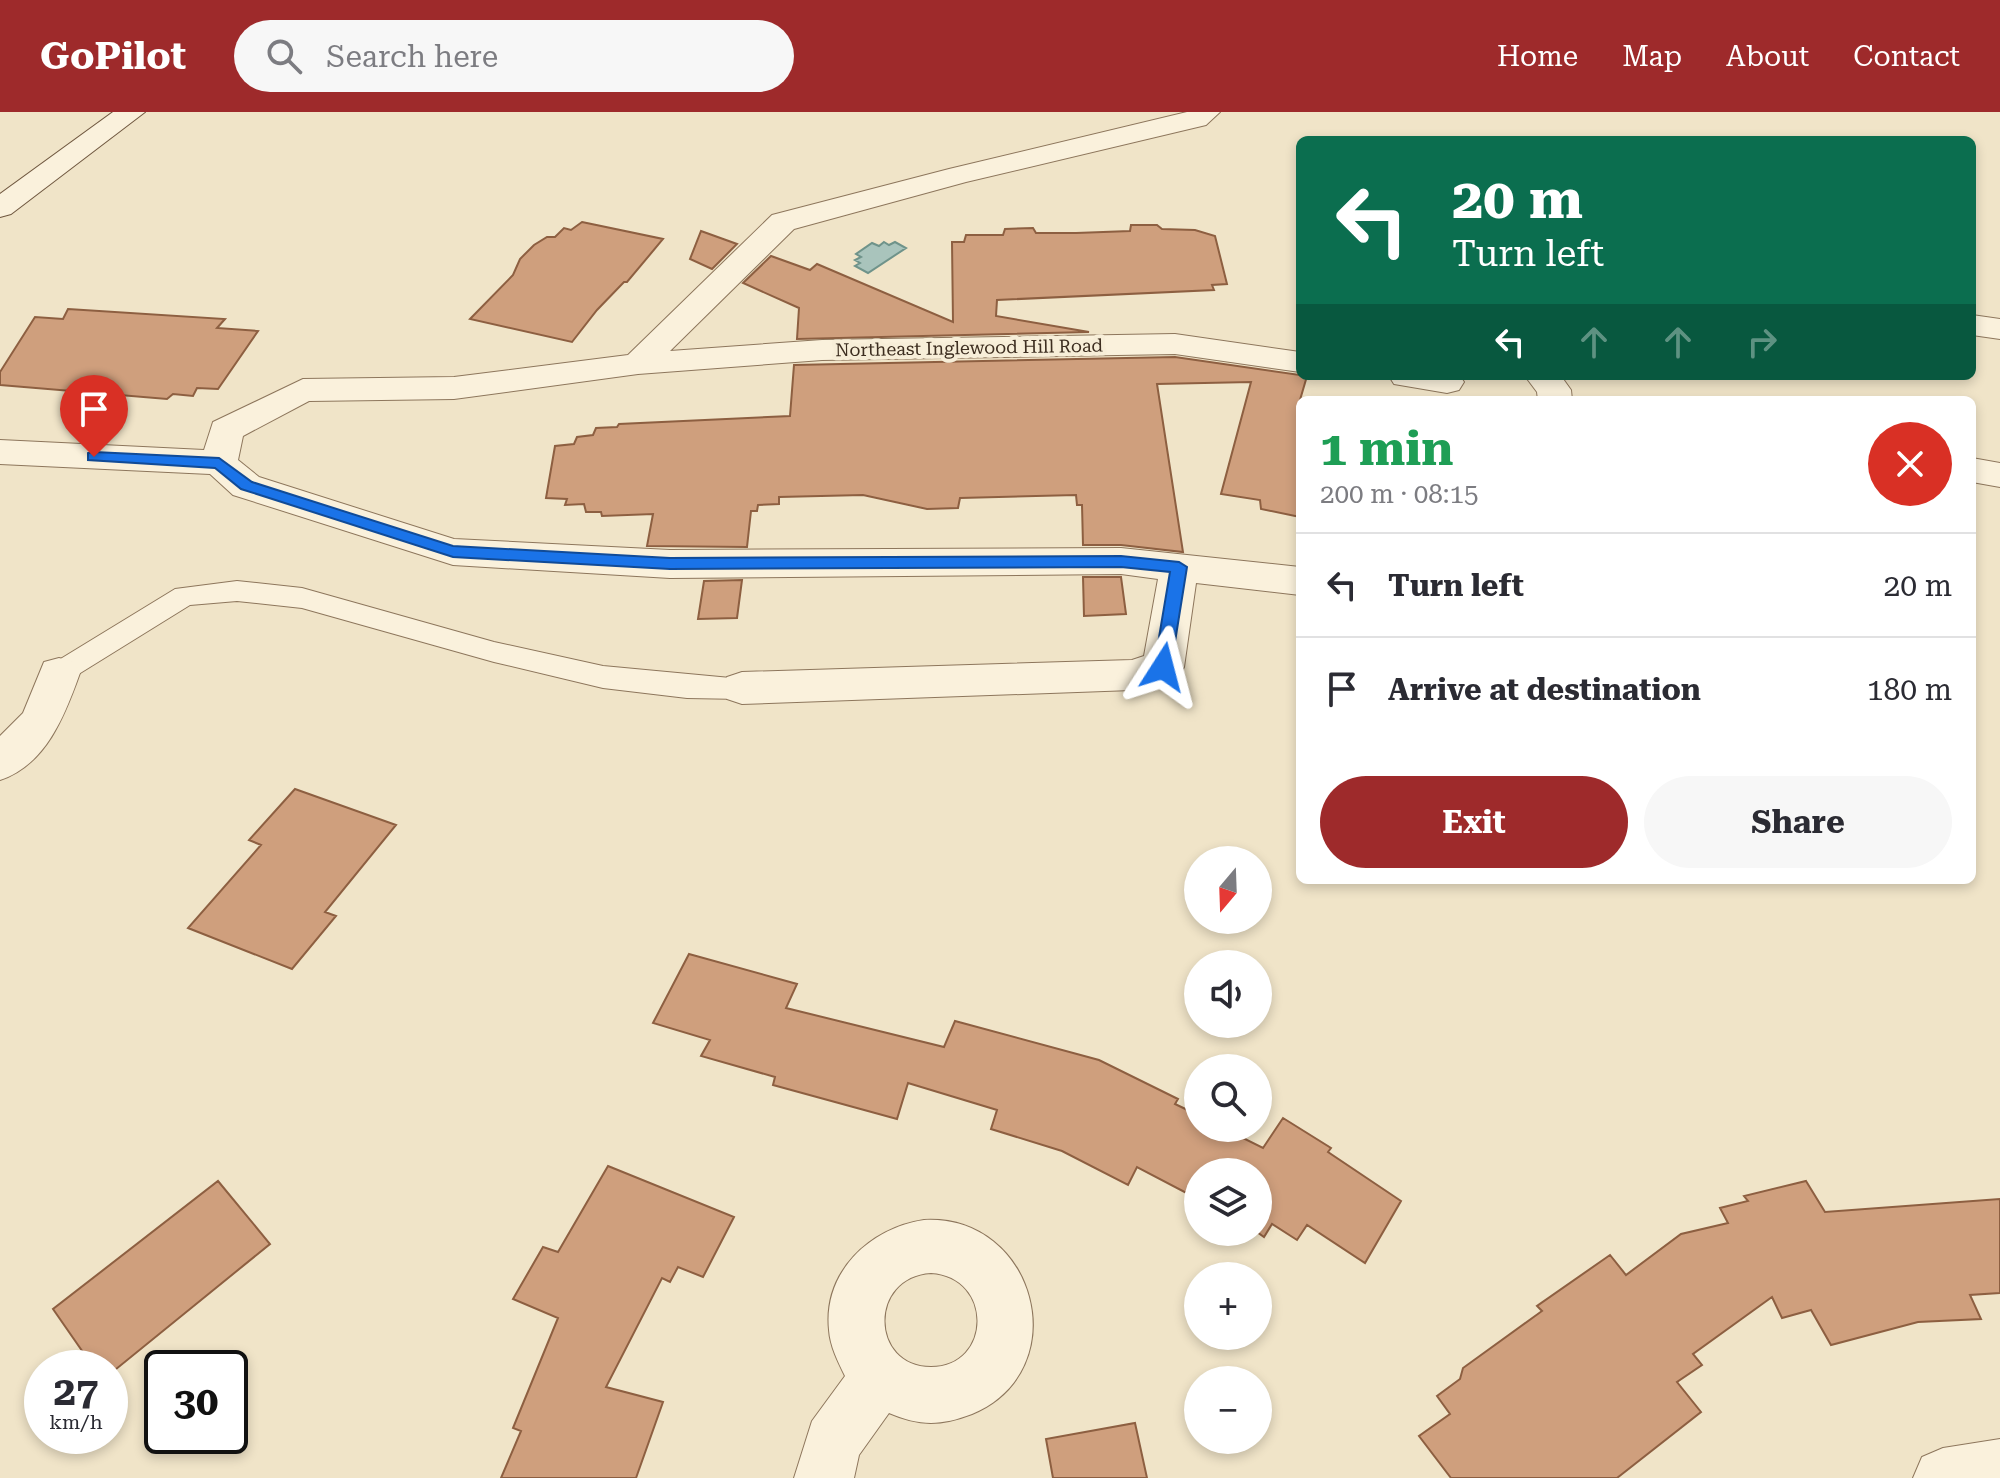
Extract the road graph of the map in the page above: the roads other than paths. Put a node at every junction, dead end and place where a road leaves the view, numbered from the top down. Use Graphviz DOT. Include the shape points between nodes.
graph roads {
  1 [pos="87,112"];
  2 [pos="131,112"];
  3 [pos="1206,112"];
  4 [pos="44,141"];
  5 [pos="0,208"];
  6 [pos="1976,326"];
  7 [pos="2000,329"];
  8 [pos="1296,361"];
  9 [pos="638,364"];
  10 [pos="1423,380"];
  11 [pos="1449,386"];
  12 [pos="0,452"];
  13 [pos="219,463"];
  14 [pos="1976,471"];
  15 [pos="2000,475"];
  16 [pos="1179,567"];
  17 [pos="1296,581"];
  18 [pos="59,673"];
  19 [pos="742,688"];
  20 [pos="0,763"];
  21 [pos="879,1378"];
  22 [pos="2000,1469"];
  23 [pos="824,1478"];
  24 [pos="1943,1478"];
  1 -- 4 [label="street"];
  2 -- 5 [label="street"];
  3 -- 9 [label="street" via="1196,119 783,222"];
  6 -- 7 [label="street"];
  8 -- 9 [label="street, Northeast Inglewood Hill Road" via="1175,344 822,350"];
  9 -- 13 [label="street, Northeast Inglewood Hill Road" via="454,388 303,390 226,430"];
  10 -- 11 [label="street"];
  12 -- 13 [label="street"];
  13 -- 16 [label="street" via="246,486 453,552 670,564 1121,561"];
  14 -- 15 [label="street"];
  16 -- 17 [label="street"];
  16 -- 19 [label="street" via="1163,667 1132,675"];
  18 -- 19 [label="lane" via="184,596 237,591 302,598 603,677"];
  18 -- 20 [label="street" via="41,722"];
  21 -- 23 [label="street" via="833,1442"];
  22 -- 24 [label="street"];
}
